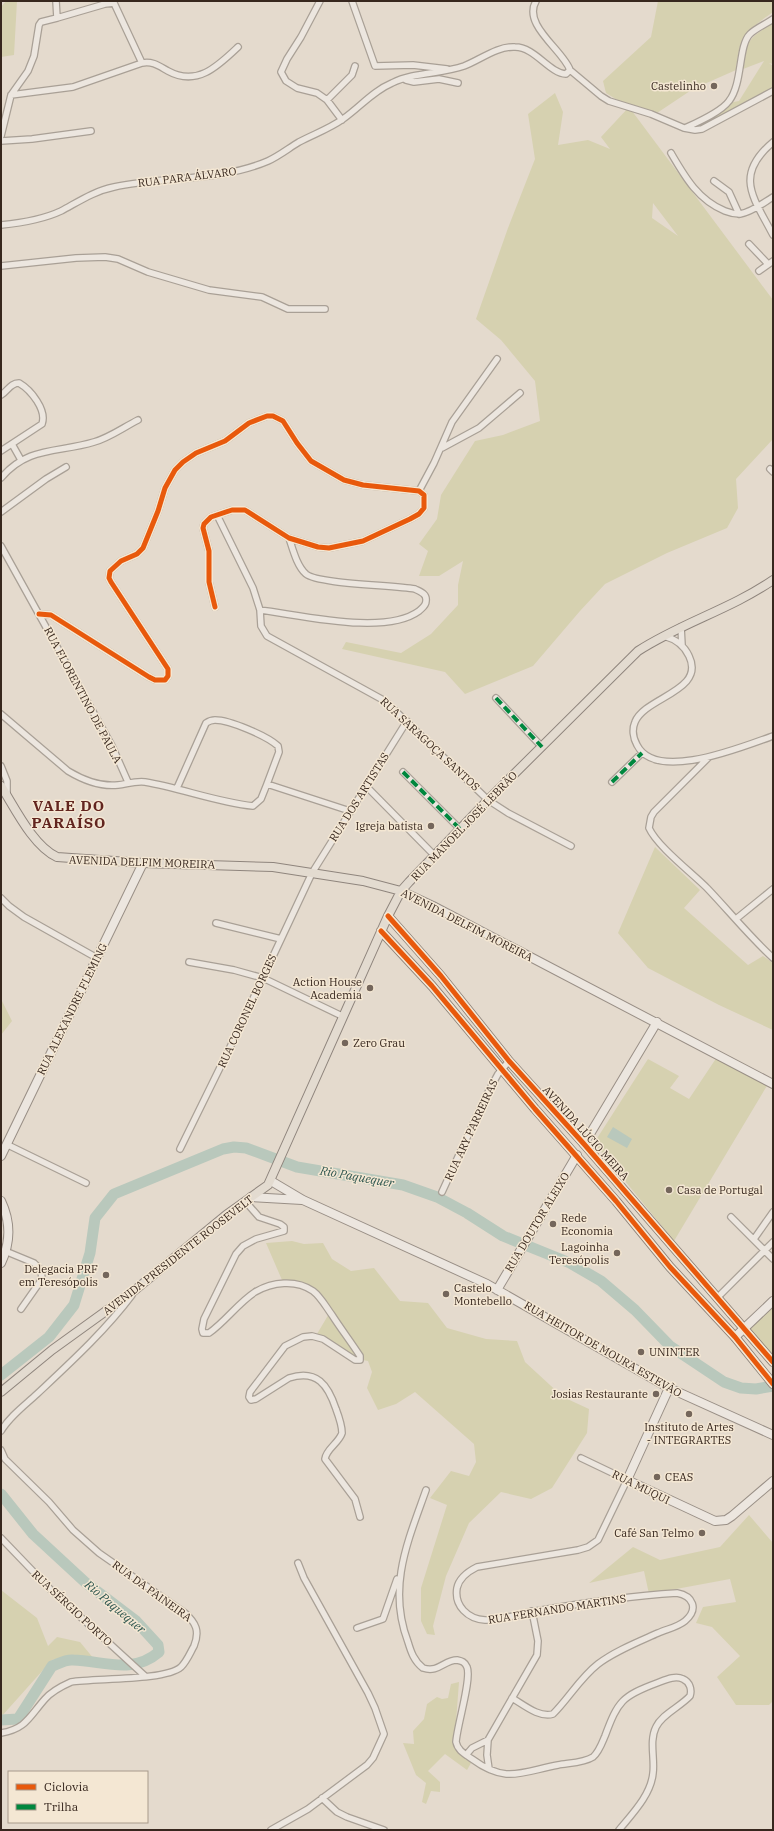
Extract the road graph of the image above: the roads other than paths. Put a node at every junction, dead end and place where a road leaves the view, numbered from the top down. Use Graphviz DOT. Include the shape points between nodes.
graph roads {
  1 [pos="56,1"];
  2 [pos="320,1"];
  3 [pos="352,1"];
  4 [pos="536,1"];
  5 [pos="57,18"];
  6 [pos="773,19"];
  7 [pos="238,47"];
  8 [pos="142,63"];
  9 [pos="355,66"];
  10 [pos="451,70"];
  11 [pos="570,70"];
  12 [pos="402,80"];
  13 [pos="458,83"];
  14 [pos="773,91"];
  15 [pos="11,95"];
  16 [pos="327,100"];
  17 [pos="342,120"];
  18 [pos="684,128"];
  19 [pos="91,131"];
  20 [pos="1,136"];
  21 [pos="1,141"];
  22 [pos="773,142"];
  23 [pos="672,153"];
  24 [pos="714,181"];
  25 [pos="773,197"];
  26 [pos="757,206"];
  27 [pos="739,214"];
  28 [pos="1,224"];
  29 [pos="773,235"];
  30 [pos="749,244"];
  31 [pos="770,263"];
  32 [pos="1,266"];
  33 [pos="759,271"];
  34 [pos="325,309"];
  35 [pos="497,359"];
  36 [pos="520,393"];
  37 [pos="1,396"];
  38 [pos="138,420"];
  39 [pos="12,444"];
  40 [pos="442,448"];
  41 [pos="1,451"];
  42 [pos="21,460"];
  43 [pos="66,467"];
  44 [pos="1,478"];
  45 [pos="419,490"];
  46 [pos="1,512"];
  47 [pos="217,515"];
  48 [pos="288,538"];
  49 [pos="1,546"];
  50 [pos="773,580"];
  51 [pos="215,607"];
  52 [pos="260,610"];
  53 [pos="39,614"];
  54 [pos="682,627"];
  55 [pos="664,636"];
  56 [pos="682,645"];
  57 [pos="496,698"];
  58 [pos="1,714"];
  59 [pos="407,720"];
  60 [pos="773,736"];
  61 [pos="542,747"];
  62 [pos="642,753"];
  63 [pos="708,757"];
  64 [pos="1,766"];
  65 [pos="403,772"];
  66 [pos="128,782"];
  67 [pos="612,782"];
  68 [pos="267,784"];
  69 [pos="1,786"];
  70 [pos="366,786"];
  71 [pos="177,788"];
  72 [pos="7,796"];
  73 [pos="488,800"];
  74 [pos="350,811"];
  75 [pos="460,829"];
  76 [pos="571,846"];
  77 [pos="435,856"];
  78 [pos="144,863"];
  79 [pos="312,873"];
  80 [pos="773,890"];
  81 [pos="401,891"];
  82 [pos="1,898"];
  83 [pos="388,916"];
  84 [pos="736,919"];
  85 [pos="216,923"];
  86 [pos="381,931"];
  87 [pos="281,939"];
  88 [pos="97,958"];
  89 [pos="773,958"];
  90 [pos="189,962"];
  91 [pos="441,976"];
  92 [pos="263,978"];
  93 [pos="432,986"];
  94 [pos="342,1016"];
  95 [pos="657,1022"];
  96 [pos="509,1061"];
  97 [pos="502,1069"];
  98 [pos="773,1084"];
  99 [pos="6,1144"];
  100 [pos="584,1144"];
  101 [pos="180,1149"];
  102 [pos="577,1155"];
  103 [pos="1,1156"];
  104 [pos="273,1177"];
  105 [pos="86,1183"];
  106 [pos="442,1192"];
  107 [pos="248,1199"];
  108 [pos="303,1200"];
  109 [pos="1,1201"];
  110 [pos="773,1212"];
  111 [pos="731,1217"];
  112 [pos="754,1239"];
  113 [pos="773,1242"];
  114 [pos="765,1250"];
  115 [pos="5,1251"];
  116 [pos="773,1259"];
  117 [pos="1,1263"];
  118 [pos="135,1290"];
  119 [pos="497,1290"];
  120 [pos="717,1298"];
  121 [pos="773,1302"];
  122 [pos="21,1308"];
  123 [pos="744,1328"];
  124 [pos="735,1337"];
  125 [pos="773,1362"];
  126 [pos="770,1381"];
  127 [pos="669,1388"];
  128 [pos="1,1392"];
  129 [pos="1,1431"];
  130 [pos="773,1435"];
  131 [pos="1,1450"];
  132 [pos="581,1458"];
  133 [pos="627,1480"];
  134 [pos="773,1481"];
  135 [pos="426,1490"];
  136 [pos="360,1517"];
  137 [pos="1,1538"];
  138 [pos="298,1564"];
  139 [pos="400,1572"];
  140 [pos="532,1611"];
  141 [pos="358,1628"];
  142 [pos="145,1676"];
  143 [pos="512,1698"];
  144 [pos="1,1732"];
  145 [pos="488,1740"];
  146 [pos="466,1755"];
  147 [pos="489,1769"];
  148 [pos="322,1798"];
  149 [pos="271,1830"];
  150 [pos="384,1830"];
  151 [pos="619,1830"];
  1 -- 5 [label="street"];
  2 -- 16 [label="street" via="281,72 286,81 296,88 317,93"];
  3 -- 10 [label="street" via="375,66 413,65"];
  4 -- 11 [label="street" via="532,10 538,26"];
  5 -- 8 [label="street" via="105,4 114,4"];
  5 -- 15 [label="street" via="41,22 31,64"];
  6 -- 18 [label="street" via="748,37 743,51 741,73 728,103"];
  7 -- 8 [label="street" via="209,72 189,78 149,62"];
  8 -- 15 [label="street" via="73,87"];
  9 -- 16 [label="street" via="352,75"];
  10 -- 11 [label="street, RUA PARA ÁLVARO" via="499,50 516,46 563,74"];
  10 -- 12 [label="street, RUA PARA ÁLVARO"];
  11 -- 18 [label="street" via="609,101 643,111"];
  12 -- 13 [label="street" via="414,82 439,79"];
  12 -- 17 [label="street, RUA PARA ÁLVARO" via="371,95"];
  14 -- 18 [label="street" via="702,128"];
  15 -- 20 [label="street"];
  16 -- 17 [label="street"];
  17 -- 28 [label="street, RUA PARA ÁLVARO" via="270,160 246,169 197,178 113,187 44,217"];
  19 -- 21 [label="street"];
  22 -- 26 [label="street" via="759,155 751,172 750,191"];
  23 -- 27 [label="street" via="692,187 703,198 721,209"];
  24 -- 27 [label="street" via="729,192"];
  25 -- 26 [label="street"];
  26 -- 27 [label="street" via="749,212"];
  26 -- 29 [label="street"];
  30 -- 31 [label="street"];
  31 -- 33 [label="street"];
  32 -- 34 [label="street" via="105,257 118,259 148,272 209,290 262,297 288,309"];
  35 -- 40 [label="street" via="452,422"];
  36 -- 40 [label="street" via="479,428"];
  37 -- 39 [label="street" via="15,383 23,385 44,415 42,424"];
  38 -- 42 [label="street" via="95,442"];
  39 -- 41 [label="street"];
  39 -- 42 [label="street"];
  40 -- 45 [label="street"];
  42 -- 44 [label="street"];
  43 -- 46 [label="street"];
  45 -- 48 [label="street" via="424,495 426,503 420,514 374,537 351,545 329,548"];
  45 -- 53 [label="street" via="363,485 344,480 311,461 283,421 267,416 249,423 225,441 190,457 175,470 162,492 158,512 143,548 110,571 111,582 168,669 165,680 149,677 51,615"];
  47 -- 48 [label="street" via="237,509 245,510"];
  47 -- 51 [label="street" via="208,520 204,528 209,551 209,582"];
  47 -- 52 [label="street, RUA SARAGOÇA SANTOS" via="257,597"];
  48 -- 52 [label="street" via="302,569 310,577 415,589 425,595 426,604 406,618 375,623 339,621"];
  49 -- 53 [label="street, RUA FLORENTINO DE PAULA"];
  50 -- 54 [label="main road, RUA MANOEL JOSÉ LEBRÃO" via="730,606"];
  52 -- 59 [label="street, RUA SARAGOÇA SANTOS" via="261,626 267,636 376,695"];
  53 -- 66 [label="street, RUA FLORENTINO DE PAULA" via="112,746"];
  54 -- 55 [label="main road, RUA MANOEL JOSÉ LEBRÃO"];
  54 -- 56 [label="street"];
  55 -- 56 [label="street"];
  55 -- 61 [label="main road, RUA MANOEL JOSÉ LEBRÃO" via="631,657"];
  56 -- 62 [label="street" via="691,661 691,673 687,682 640,712 635,722 634,739"];
  57 -- 61 [label="street"];
  58 -- 66 [label="street" via="77,777 105,786"];
  59 -- 70 [label="street, RUA DOS ARTISTAS"];
  59 -- 73 [label="street, RUA SARAGOÇA SANTOS"];
  60 -- 63 [label="street"];
  61 -- 73 [label="main road, RUA MANOEL JOSÉ LEBRÃO"];
  62 -- 63 [label="street" via="661,760"];
  62 -- 67 [label="street"];
  63 -- 84 [label="street" via="654,812 649,828 656,839"];
  64 -- 72 [label="street" via="7,781"];
  65 -- 75 [label="street"];
  66 -- 71 [label="street"];
  68 -- 71 [label="street" via="261,799 253,806"];
  68 -- 71 [label="street" via="279,752 278,746 240,727 216,720 206,723"];
  68 -- 74 [label="street"];
  69 -- 72 [label="main road, AVENIDA DELFIM MOREIRA"];
  70 -- 74 [label="street, RUA DOS ARTISTAS"];
  70 -- 77 [label="street"];
  72 -- 78 [label="main road, AVENIDA DELFIM MOREIRA" via="34,837 50,854 68,859"];
  73 -- 75 [label="main road, RUA MANOEL JOSÉ LEBRÃO"];
  73 -- 76 [label="street, RUA SARAGOÇA SANTOS"];
  74 -- 79 [label="street, RUA DOS ARTISTAS"];
  75 -- 77 [label="main road, RUA MANOEL JOSÉ LEBRÃO"];
  77 -- 81 [label="main road, RUA MANOEL JOSÉ LEBRÃO"];
  78 -- 79 [label="main road, AVENIDA DELFIM MOREIRA" via="273,867"];
  78 -- 88 [label="main road, RUA ALEXANDRE FLEMING"];
  79 -- 81 [label="main road, AVENIDA DELFIM MOREIRA"];
  79 -- 87 [label="street, RUA CORONEL BORGES"];
  80 -- 84 [label="street"];
  81 -- 83 [label="main road, RUA MANOEL JOSÉ LEBRÃO"];
  81 -- 95 [label="main road, AVENIDA DELFIM MOREIRA"];
  82 -- 88 [label="street" via="20,914"];
  83 -- 86 [label="main road, RUA MANOEL JOSÉ LEBRÃO"];
  83 -- 91 [label="main road, AVENIDA LÚCIO MEIRA"];
  84 -- 89 [label="street"];
  85 -- 87 [label="street"];
  86 -- 93 [label="main road, AVENIDA LÚCIO MEIRA"];
  86 -- 94 [label="main road, RUA MANOEL JOSÉ LEBRÃO"];
  87 -- 92 [label="street, RUA CORONEL BORGES"];
  88 -- 99 [label="main road, RUA ALEXANDRE FLEMING"];
  90 -- 92 [label="street"];
  91 -- 93 [label="main road"];
  91 -- 96 [label="main road, AVENIDA LÚCIO MEIRA"];
  92 -- 94 [label="street"];
  92 -- 101 [label="street, RUA CORONEL BORGES"];
  93 -- 97 [label="main road, AVENIDA LÚCIO MEIRA"];
  94 -- 104 [label="main road, RUA MANOEL JOSÉ LEBRÃO"];
  95 -- 98 [label="main road, AVENIDA DELFIM MOREIRA"];
  95 -- 100 [label="main road"];
  96 -- 97 [label="street, RUA ARY PARREIRAS"];
  96 -- 100 [label="main road, AVENIDA LÚCIO MEIRA"];
  97 -- 102 [label="main road, AVENIDA LÚCIO MEIRA"];
  97 -- 106 [label="street, RUA ARY PARREIRAS" via="485,1098"];
  99 -- 103 [label="main road, RUA ALEXANDRE FLEMING"];
  99 -- 105 [label="street"];
  100 -- 120 [label="main road, AVENIDA LÚCIO MEIRA"];
  102 -- 119 [label="main road, RUA DOUTOR ALEIXO"];
  102 -- 124 [label="main road, AVENIDA LÚCIO MEIRA" via="670,1267"];
  104 -- 107 [label="main road, AVENIDA PRESIDENTE ROOSEVELT" via="263,1190"];
  104 -- 108 [label="main road, RUA HEITOR DE MOURA ESTEVÃO"];
  107 -- 108 [label="main road, RUA HEITOR DE MOURA ESTEVÃO"];
  107 -- 118 [label="main road, AVENIDA PRESIDENTE ROOSEVELT"];
  107 -- 136 [label="street" via="259,1217 280,1224 284,1231 242,1246 204,1319 203,1333 209,1333 254,1293 273,1284 300,1285 309,1288 320,1297 360,1356 360,1360 355,1360 318,1337 303,1337 285,1346 250,1392 249,1397 251,1400 256,1399 294,1376 309,1376 323,1382 334,1403 342,1433 325,1459 355,1499"];
  108 -- 119 [label="main road, RUA HEITOR DE MOURA ESTEVÃO"];
  109 -- 115 [label="main road" via="9,1221"];
  110 -- 112 [label="street"];
  111 -- 112 [label="street"];
  112 -- 114 [label="street"];
  113 -- 114 [label="street"];
  114 -- 116 [label="street"];
  114 -- 120 [label="street"];
  115 -- 117 [label="main road"];
  115 -- 122 [label="street" via="34,1263 41,1270 42,1279"];
  118 -- 128 [label="main road, AVENIDA PRESIDENTE ROOSEVELT" via="52,1350"];
  118 -- 129 [label="street" via="117,1315 12,1416"];
  119 -- 127 [label="main road, RUA HEITOR DE MOURA ESTEVÃO"];
  120 -- 123 [label="main road, AVENIDA LÚCIO MEIRA"];
  121 -- 123 [label="main road"];
  123 -- 124 [label="main road"];
  123 -- 125 [label="main road, AVENIDA LÚCIO MEIRA"];
  124 -- 126 [label="main road, AVENIDA LÚCIO MEIRA"];
  127 -- 130 [label="main road, RUA HEITOR DE MOURA ESTEVÃO"];
  127 -- 133 [label="main road, RUA FERNANDO MARTINS"];
  131 -- 142 [label="street, RUA DA PAINEIRA" via="5,1459 49,1502 73,1530 99,1552 178,1607 194,1622 195,1644 187,1661 173,1671"];
  132 -- 133 [label="street, RUA MUQUI"];
  133 -- 134 [label="main road, RUA MUQUI" via="715,1521 726,1520"];
  133 -- 140 [label="street, RUA FERNANDO MARTINS" via="603,1532 594,1544 578,1550 478,1567 470,1570 459,1582 457,1598 460,1607 476,1618 493,1620"];
  135 -- 139 [label="street"];
  137 -- 142 [label="street, RUA SÉRGIO PORTO" via="50,1589"];
  138 -- 148 [label="street" via="368,1692 384,1734 373,1758"];
  139 -- 141 [label="street" via="383,1619"];
  139 -- 146 [label="street" via="401,1620 418,1664 429,1670 457,1660 466,1665 467,1679 456,1742 457,1747"];
  140 -- 143 [label="street" via="538,1642 537,1654"];
  140 -- 143 [label="street, RUA FERNANDO MARTINS" via="677,1593 688,1596 693,1607 686,1621 598,1664 553,1714 537,1713"];
  142 -- 144 [label="street, RUA DA PAINEIRA" via="71,1682 46,1699 26,1724 18,1729"];
  143 -- 145 [label="street"];
  145 -- 146 [label="street" via="472,1748"];
  145 -- 147 [label="street"];
  146 -- 147 [label="street"];
  147 -- 151 [label="street" via="497,1773 515,1775 589,1759 598,1751 615,1712 627,1697 635,1691 665,1680 680,1677 685,1679 691,1688 690,1696 655,1729 651,1782 644,1797"];
  148 -- 149 [label="street"];
  148 -- 150 [label="street" via="337,1812"];
}
